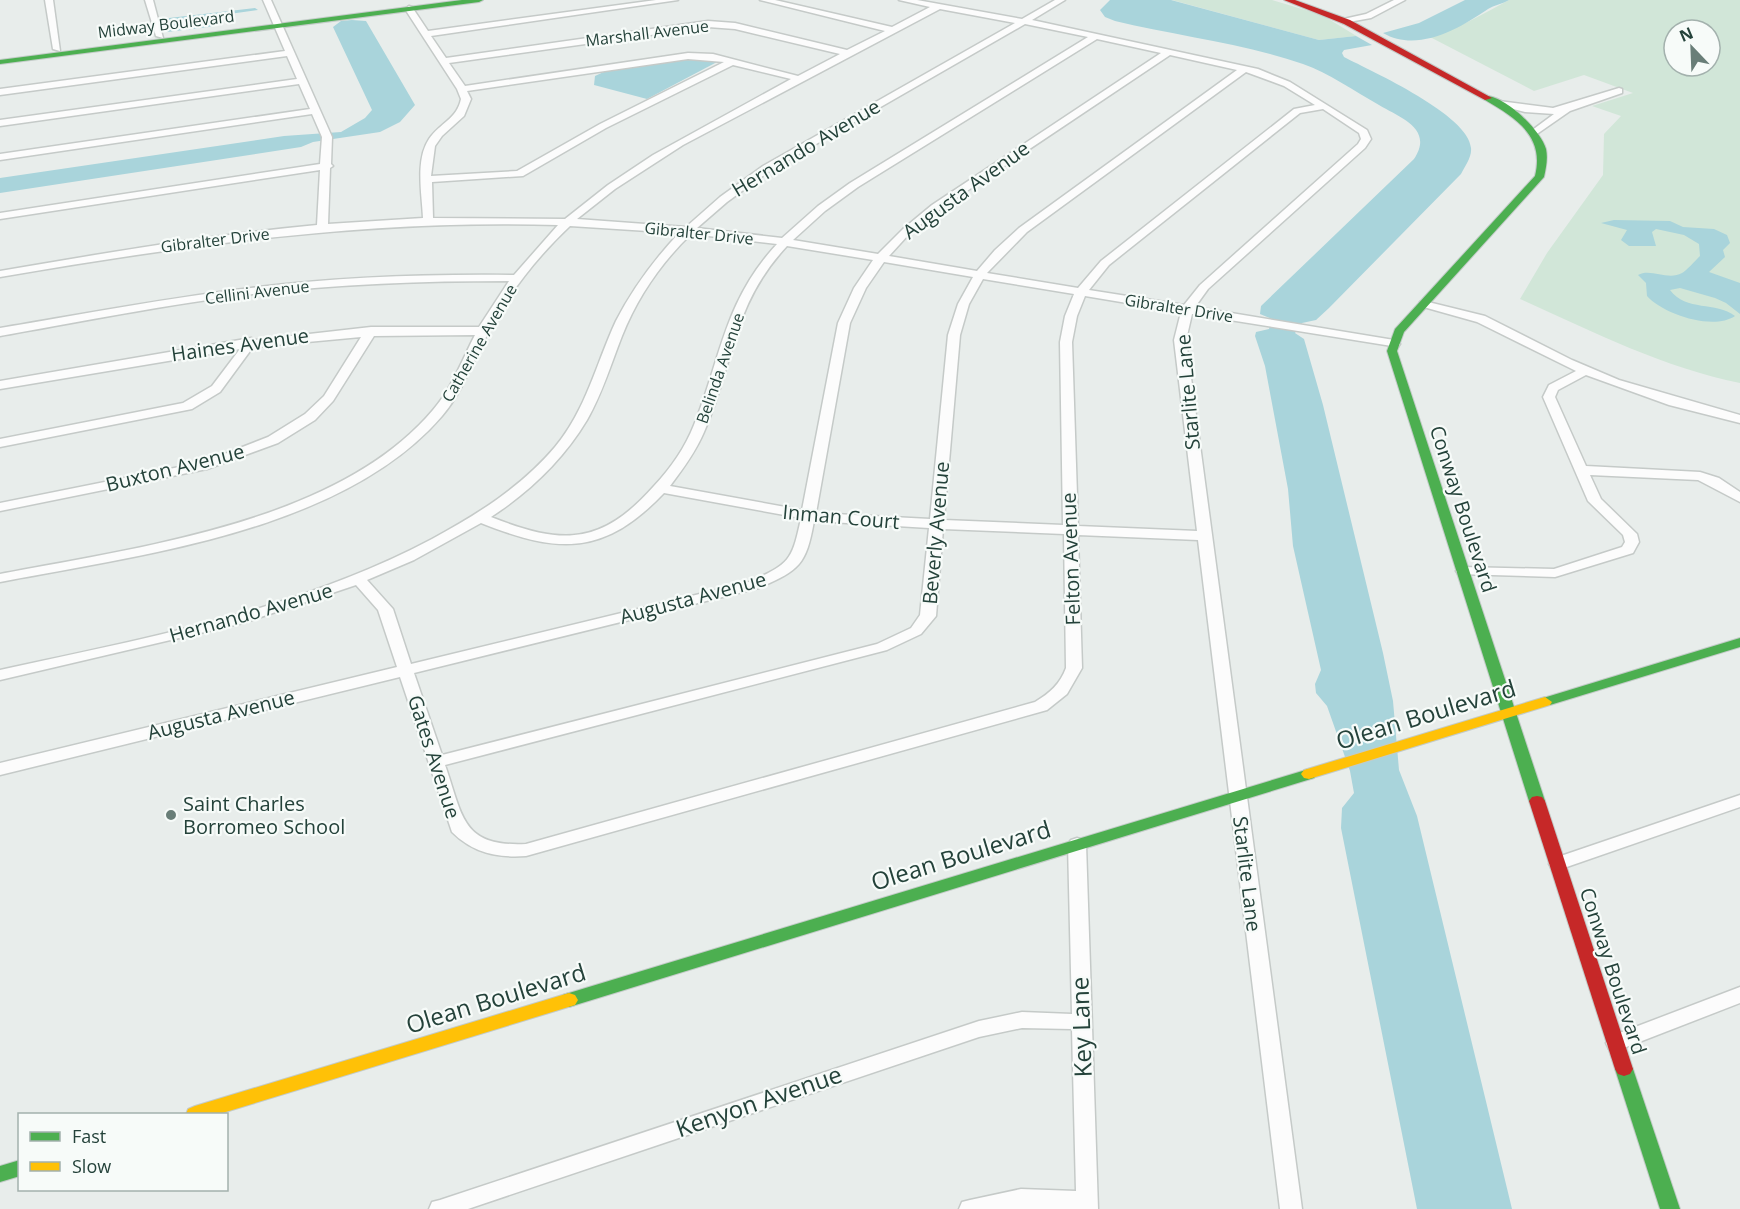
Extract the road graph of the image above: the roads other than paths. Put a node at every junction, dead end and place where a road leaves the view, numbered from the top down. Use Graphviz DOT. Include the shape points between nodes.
graph roads {
  1 [pos="49,0"];
  2 [pos="150,0"];
  3 [pos="267,0"];
  4 [pos="436,0"];
  5 [pos="480,0"];
  6 [pos="674,0"];
  7 [pos="764,0"];
  8 [pos="903,0"];
  9 [pos="950,0"];
  10 [pos="1061,0"];
  11 [pos="1288,0"];
  12 [pos="1401,0"];
  13 [pos="406,4"];
  14 [pos="936,7"];
  15 [pos="1024,21"];
  16 [pos="1343,21"];
  17 [pos="277,24"];
  18 [pos="894,30"];
  19 [pos="426,34"];
  20 [pos="160,36"];
  21 [pos="1096,36"];
  22 [pos="57,49"];
  23 [pos="1169,52"];
  24 [pos="290,53"];
  25 [pos="848,53"];
  26 [pos="0,56"];
  27 [pos="443,61"];
  28 [pos="0,62"];
  29 [pos="732,62"];
  30 [pos="1245,68"];
  31 [pos="800,78"];
  32 [pos="303,81"];
  33 [pos="462,89"];
  34 [pos="1619,91"];
  35 [pos="0,92"];
  36 [pos="1499,104"];
  37 [pos="1324,106"];
  38 [pos="1569,109"];
  39 [pos="316,111"];
  40 [pos="0,123"];
  41 [pos="1534,133"];
  42 [pos="0,156"];
  43 [pos="327,166"];
  44 [pos="428,179"];
  45 [pos="0,216"];
  46 [pos="428,221"];
  47 [pos="568,222"];
  48 [pos="322,228"];
  49 [pos="687,230"];
  50 [pos="784,243"];
  51 [pos="879,258"];
  52 [pos="0,274"];
  53 [pos="978,275"];
  54 [pos="516,278"];
  55 [pos="1081,292"];
  56 [pos="1424,304"];
  57 [pos="1187,310"];
  58 [pos="371,331"];
  59 [pos="483,331"];
  60 [pos="0,332"];
  61 [pos="251,342"];
  62 [pos="1394,344"];
  63 [pos="1585,370"];
  64 [pos="0,385"];
  65 [pos="1740,419"];
  66 [pos="0,443"];
  67 [pos="1580,470"];
  68 [pos="660,488"];
  69 [pos="1740,498"];
  70 [pos="0,507"];
  71 [pos="807,517"];
  72 [pos="481,518"];
  73 [pos="938,524"];
  74 [pos="1070,530"];
  75 [pos="1203,536"];
  76 [pos="1463,571"];
  77 [pos="0,578"];
  78 [pos="359,580"];
  79 [pos="1740,642"];
  80 [pos="405,671"];
  81 [pos="0,675"];
  82 [pos="1509,713"];
  83 [pos="435,762"];
  84 [pos="0,768"];
  85 [pos="1237,796"];
  86 [pos="1740,801"];
  87 [pos="638,819"];
  88 [pos="1077,844"];
  89 [pos="1558,864"];
  90 [pos="1740,995"];
  91 [pos="1082,1022"];
  92 [pos="1616,1042"];
  93 [pos="198,1113"];
  94 [pos="18,1169"];
  95 [pos="0,1174"];
  96 [pos="1087,1205"];
  97 [pos="440,1209"];
  98 [pos="970,1209"];
  99 [pos="1291,1209"];
  100 [pos="1670,1209"];
  1 -- 22 [label="street"];
  2 -- 20 [label="street"];
  3 -- 17 [label="street"];
  4 -- 13 [label="street, Midway Boulevard"];
  5 -- 13 [label="street, Midway Boulevard"];
  6 -- 19 [label="street"];
  7 -- 18 [label="street"];
  8 -- 14 [label="street, Starlite Lane"];
  9 -- 14 [label="street, Catherine Avenue"];
  10 -- 15 [label="street, Hernando Avenue"];
  11 -- 16 [label="street"];
  12 -- 16 [label="street" via="1368,16"];
  13 -- 17 [label="street, Midway Boulevard"];
  13 -- 19 [label="street"];
  14 -- 15 [label="street, Starlite Lane"];
  14 -- 18 [label="street, Catherine Avenue"];
  15 -- 21 [label="street, Starlite Lane"];
  15 -- 49 [label="street, Hernando Avenue" via="767,168"];
  16 -- 36 [label="street"];
  17 -- 20 [label="street, Midway Boulevard"];
  17 -- 24 [label="street"];
  17 -- 28 [label="street, Midway Boulevard"];
  18 -- 25 [label="street, Catherine Avenue"];
  19 -- 27 [label="street"];
  20 -- 22 [label="street, Midway Boulevard"];
  21 -- 23 [label="street, Starlite Lane"];
  21 -- 50 [label="street, Belinda Avenue" via="854,185"];
  22 -- 26 [label="street, Midway Boulevard"];
  23 -- 30 [label="street, Starlite Lane"];
  23 -- 51 [label="street, Augusta Avenue" via="936,207"];
  24 -- 32 [label="street"];
  24 -- 35 [label="street"];
  25 -- 27 [label="street, Marshall Avenue" via="735,26 708,24"];
  25 -- 31 [label="street, Catherine Avenue"];
  27 -- 33 [label="street"];
  29 -- 31 [label="street"];
  29 -- 33 [label="street" via="701,56 676,58"];
  29 -- 44 [label="street" via="603,126 519,174"];
  30 -- 37 [label="street, Starlite Lane" via="1279,80"];
  30 -- 53 [label="street, Beverly Avenue" via="1023,230"];
  31 -- 47 [label="street, Catherine Avenue" via="658,155"];
  32 -- 39 [label="street"];
  32 -- 40 [label="street"];
  33 -- 44 [label="street" via="466,99 463,111 429,147"];
  34 -- 38 [label="street"];
  36 -- 38 [label="street" via="1533,110"];
  36 -- 41 [label="street"];
  37 -- 55 [label="street, Felton Avenue" via="1297,111 1114,255"];
  37 -- 57 [label="street, Starlite Lane" via="1364,132 1362,146 1210,280"];
  38 -- 41 [label="street"];
  39 -- 42 [label="street"];
  39 -- 43 [label="street" via="329,144"];
  41 -- 56 [label="street" via="1543,154 1539,177"];
  43 -- 45 [label="street"];
  43 -- 48 [label="street"];
  44 -- 46 [label="street"];
  46 -- 47 [label="street, Gibralter Drive"];
  46 -- 48 [label="street, Gibralter Drive"];
  47 -- 49 [label="street, Gibralter Drive"];
  47 -- 54 [label="street, Catherine Avenue"];
  48 -- 52 [label="street, Gibralter Drive" via="172,245"];
  49 -- 50 [label="street, Gibralter Drive"];
  49 -- 72 [label="street, Hernando Avenue" via="632,301 573,433 542,470"];
  50 -- 51 [label="street, Gibralter Drive"];
  50 -- 68 [label="street, Belinda Avenue" via="743,299 701,425"];
  51 -- 53 [label="street, Gibralter Drive"];
  51 -- 71 [label="street, Augusta Avenue" via="857,291 844,324"];
  53 -- 55 [label="street, Gibralter Drive"];
  53 -- 73 [label="street, Beverly Avenue" via="963,303 954,335"];
  54 -- 59 [label="street, Catherine Avenue"];
  54 -- 60 [label="street, Cellini Avenue" via="394,279 295,287 209,297"];
  55 -- 57 [label="street, Gibralter Drive"];
  55 -- 74 [label="street, Felton Avenue" via="1066,342"];
  56 -- 62 [label="street" via="1399,331"];
  56 -- 63 [label="street" via="1481,320"];
  57 -- 62 [label="street, Gibralter Drive"];
  57 -- 75 [label="street, Starlite Lane" via="1180,348"];
  58 -- 59 [label="street, Haines Avenue"];
  58 -- 61 [label="street, Haines Avenue"];
  58 -- 70 [label="street, Buxton Avenue" via="329,398 310,417 273,440 196,467"];
  59 -- 77 [label="street, Catherine Avenue" via="448,398 427,427 390,458 340,488 285,512 228,530"];
  61 -- 64 [label="street, Haines Avenue"];
  61 -- 66 [label="street" via="216,389 187,406"];
  62 -- 76 [label="street, Conway Boulevard" via="1394,362"];
  63 -- 65 [label="street" via="1646,394"];
  63 -- 67 [label="street" via="1553,388 1549,397"];
  67 -- 69 [label="street" via="1700,476"];
  67 -- 76 [label="street" via="1595,501 1630,534 1628,550 1555,573"];
  68 -- 71 [label="street, Inman Court"];
  68 -- 72 [label="street, Belinda Avenue" via="623,525 585,538 538,539"];
  71 -- 73 [label="street, Inman Court"];
  71 -- 80 [label="street, Augusta Avenue" via="798,556 787,570 765,581"];
  72 -- 78 [label="street, Hernando Avenue"];
  73 -- 74 [label="street, Inman Court"];
  73 -- 83 [label="street, Beverly Avenue" via="928,616 916,631 897,642"];
  74 -- 75 [label="street, Inman Court"];
  74 -- 87 [label="street, Felton Avenue" via="1074,668 1068,684 1055,698 1027,712"];
  75 -- 85 [label="street, Starlite Lane"];
  76 -- 82 [label="street, Conway Boulevard"];
  78 -- 80 [label="street, Gates Avenue" via="385,609"];
  78 -- 81 [label="street, Hernando Avenue" via="293,605 235,621"];
  79 -- 82 [label="street, Olean Boulevard"];
  80 -- 83 [label="street, Gates Avenue"];
  80 -- 84 [label="street, Augusta Avenue"];
  82 -- 85 [label="street, Olean Boulevard"];
  82 -- 89 [label="street, Conway Boulevard"];
  83 -- 87 [label="street, Gates Avenue" via="458,828 482,847 503,852 526,850"];
  85 -- 88 [label="street, Olean Boulevard"];
  85 -- 99 [label="street, Starlite Lane"];
  86 -- 89 [label="street"];
  88 -- 91 [label="street, Key Lane"];
  88 -- 93 [label="street, Olean Boulevard"];
  89 -- 92 [label="street, Conway Boulevard"];
  90 -- 92 [label="street"];
  91 -- 96 [label="street, Key Lane"];
  91 -- 97 [label="street, Kenyon Avenue" via="1022,1020 979,1029"];
  92 -- 100 [label="street, Conway Boulevard"];
  94 -- 95 [label="street"];
  96 -- 98 [label="street" via="1021,1198"];
}
